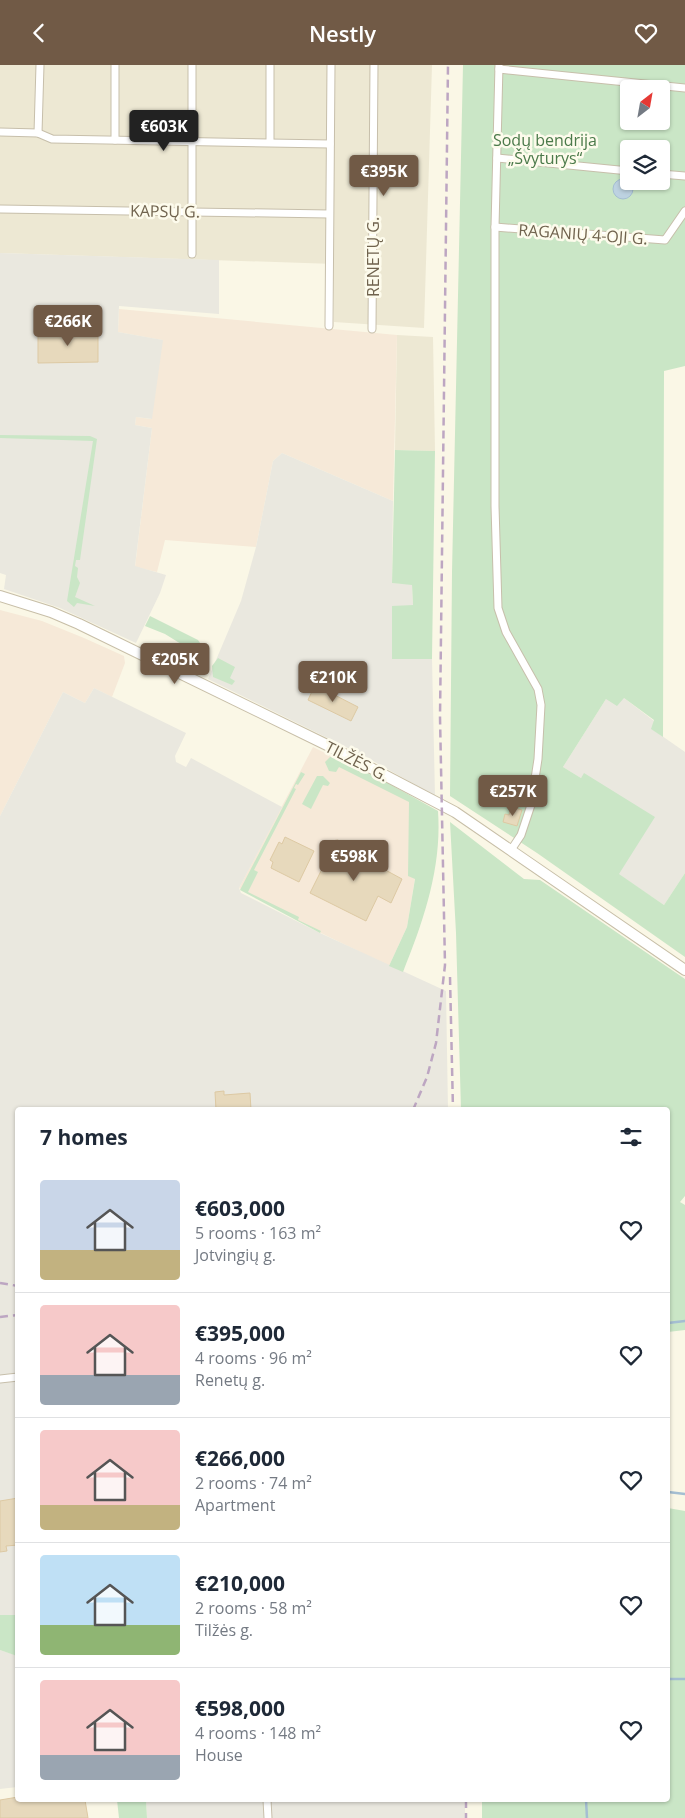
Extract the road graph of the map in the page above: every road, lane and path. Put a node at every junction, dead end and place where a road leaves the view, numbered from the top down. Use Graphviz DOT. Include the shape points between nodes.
graph roads {
  1 [pos="40,65"];
  2 [pos="114,65"];
  3 [pos="192,65"];
  4 [pos="270,65"];
  5 [pos="331,65"];
  6 [pos="374,65"];
  7 [pos="499,67"];
  8 [pos="685,88"];
  9 [pos="0,132"];
  10 [pos="38,133"];
  11 [pos="115,140"];
  12 [pos="190,142"];
  13 [pos="270,142"];
  14 [pos="330,144"];
  15 [pos="497,158"];
  16 [pos="620,170"];
  17 [pos="670,175"];
  18 [pos="685,176"];
  19 [pos="0,209"];
  20 [pos="685,211"];
  21 [pos="192,212"];
  22 [pos="329,214"];
  23 [pos="496,227"];
  24 [pos="192,254"];
  25 [pos="329,326"];
  26 [pos="372,329"];
  27 [pos="2,597"];
  28 [pos="511,850"];
  29 [pos="685,970"];
  30 [pos="15,1377"];
  31 [pos="0,1379"];
  32 [pos="267,1802"];
  33 [pos="268,1818"];
  1 -- 10 [label="street"];
  2 -- 11 [label="street"];
  3 -- 12 [label="street"];
  4 -- 13 [label="street"];
  5 -- 14 [label="street"];
  6 -- 26 [label="street, RENETŲ G."];
  7 -- 8 [label="street"];
  7 -- 15 [label="street"];
  9 -- 10 [label="street"];
  10 -- 11 [label="street" via="52,139"];
  11 -- 12 [label="street"];
  12 -- 13 [label="street"];
  12 -- 21 [label="street"];
  13 -- 14 [label="street"];
  14 -- 22 [label="street"];
  15 -- 16 [label="street"];
  15 -- 23 [label="street"];
  17 -- 18 [label="street"];
  19 -- 21 [label="street, KAPSŲ G."];
  20 -- 23 [label="street, RAGANIŲ 4-OJI G." via="665,240"];
  21 -- 22 [label="street, KAPSŲ G."];
  21 -- 24 [label="street"];
  22 -- 25 [label="street"];
  23 -- 28 [label="street" via="498,607 506,632 538,689 541,705 531,805 521,835"];
  27 -- 28 [label="main road, TILŽĖS G." via="79,624 327,745 446,807"];
  28 -- 29 [label="main road, TILŽĖS G."];
  30 -- 31 [label="street"];
  32 -- 33 [label="street"];
}
